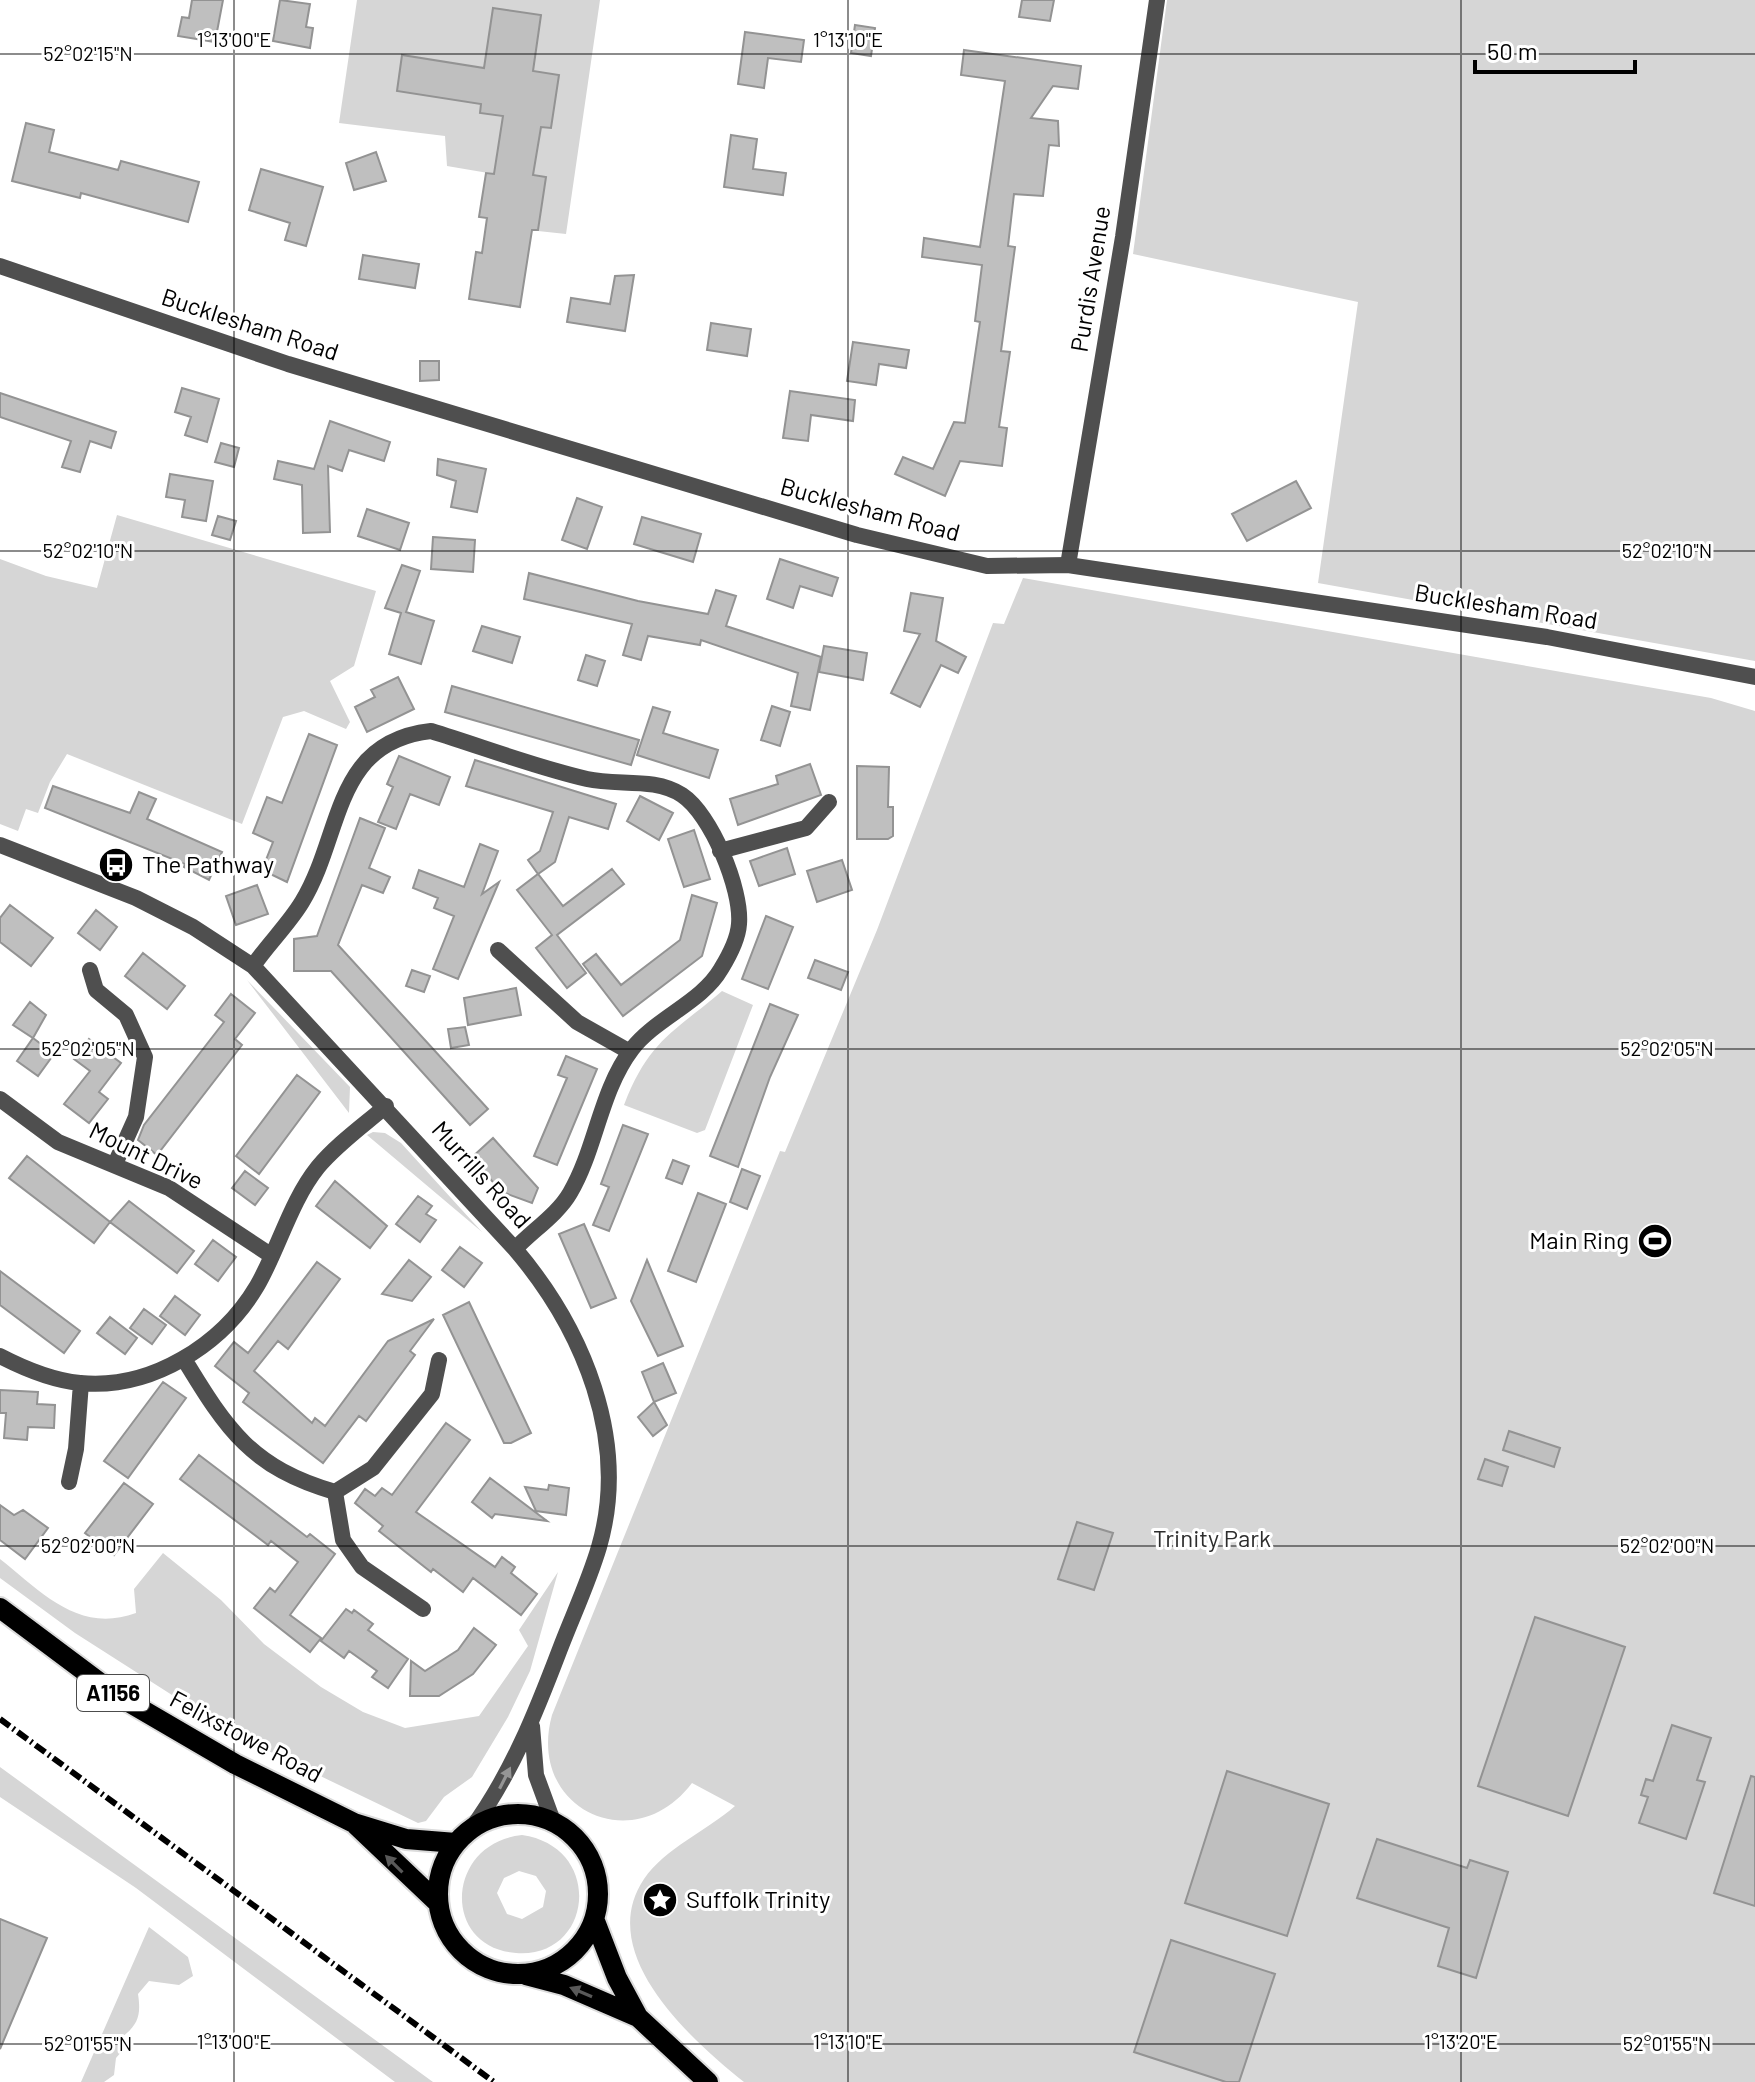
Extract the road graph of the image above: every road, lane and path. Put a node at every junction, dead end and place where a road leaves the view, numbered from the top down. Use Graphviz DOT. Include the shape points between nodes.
graph roads {
  1 [pos="1157,0"];
  2 [pos="0,266"];
  3 [pos="1068,565"];
  4 [pos="1755,677"];
  5 [pos="829,802"];
  6 [pos="0,845"];
  7 [pos="720,851"];
  8 [pos="498,950"];
  9 [pos="253,966"];
  10 [pos="90,970"];
  11 [pos="630,1052"];
  12 [pos="0,1099"];
  13 [pos="386,1106"];
  14 [pos="115,1164"];
  15 [pos="515,1249"];
  16 [pos="272,1256"];
  17 [pos="0,1356"];
  18 [pos="184,1359"];
  19 [pos="439,1360"];
  20 [pos="81,1383"];
  21 [pos="69,1482"];
  22 [pos="335,1492"];
  23 [pos="0,1608"];
  24 [pos="423,1609"];
  25 [pos="532,1724"];
  26 [pos="354,1823"];
  27 [pos="554,1824"];
  28 [pos="472,1828"];
  29 [pos="456,1843"];
  30 [pos="437,1902"];
  31 [pos="595,1921"];
  32 [pos="523,1974"];
  33 [pos="638,2017"];
  34 [pos="708,2082"];
  1 -- 3 [label="street, Purdis Avenue"];
  2 -- 3 [label="street, Bucklesham Road" via="288,364 857,535 987,566"];
  3 -- 4 [label="street, Bucklesham Road" via="1547,637"];
  5 -- 7 [label="street" via="806,828"];
  6 -- 9 [label="street, Murrills Road" via="136,898"];
  7 -- 9 [label="street" via="699,809 679,794 655,785 589,779 431,731 411,733 369,755 351,783 302,901"];
  7 -- 11 [label="street" via="737,900 739,925 731,951 719,973 650,1028"];
  8 -- 11 [label="street" via="577,1022"];
  9 -- 13 [label="street, Murrills Road"];
  10 -- 14 [label="street" via="96,990 126,1015 145,1057 136,1117"];
  11 -- 15 [label="street" via="569,1195"];
  12 -- 14 [label="street, Mount Drive" via="58,1142"];
  13 -- 15 [label="street, Murrills Road"];
  13 -- 16 [label="street" via="319,1167"];
  14 -- 16 [label="street, Mount Drive" via="169,1188"];
  15 -- 25 [label="street, Murrills Road" via="546,1286 591,1375 607,1460 599,1545"];
  16 -- 18 [label="street" via="239,1314"];
  17 -- 20 [label="street" via="32,1372"];
  18 -- 20 [label="street" via="154,1372"];
  18 -- 22 [label="street" via="236,1438 302,1483"];
  19 -- 22 [label="street" via="432,1394 373,1468"];
  20 -- 21 [label="street"];
  22 -- 24 [label="street" via="343,1540 362,1567"];
  23 -- 26 [label="main road, Felixstowe Road / A1156" via="115,1694 235,1764"];
  25 -- 27 [label="street, Murrills Road" via="536,1775"];
  28 -- 25 [label="street, Murrills Road, one-way" via="497,1794"];
  26 -- 29 [label="main road, Felixstowe Road / A1156" via="406,1839"];
  30 -- 26 [label="main road, Felixstowe Road / A1156, one-way"];
  27 -- 28 [label="main road" via="506,1815"];
  27 -- 31 [label="main road" via="581,1843 591,1860 599,1885"];
  28 -- 29 [label="main road"];
  29 -- 30 [label="main road" via="439,1877"];
  30 -- 32 [label="main road" via="443,1925 465,1954 499,1972"];
  31 -- 32 [label="main road" via="570,1953"];
  31 -- 33 [label="main road"];
  33 -- 32 [label="main road, one-way" via="564,1985"];
  33 -- 34 [label="main road"];
}
